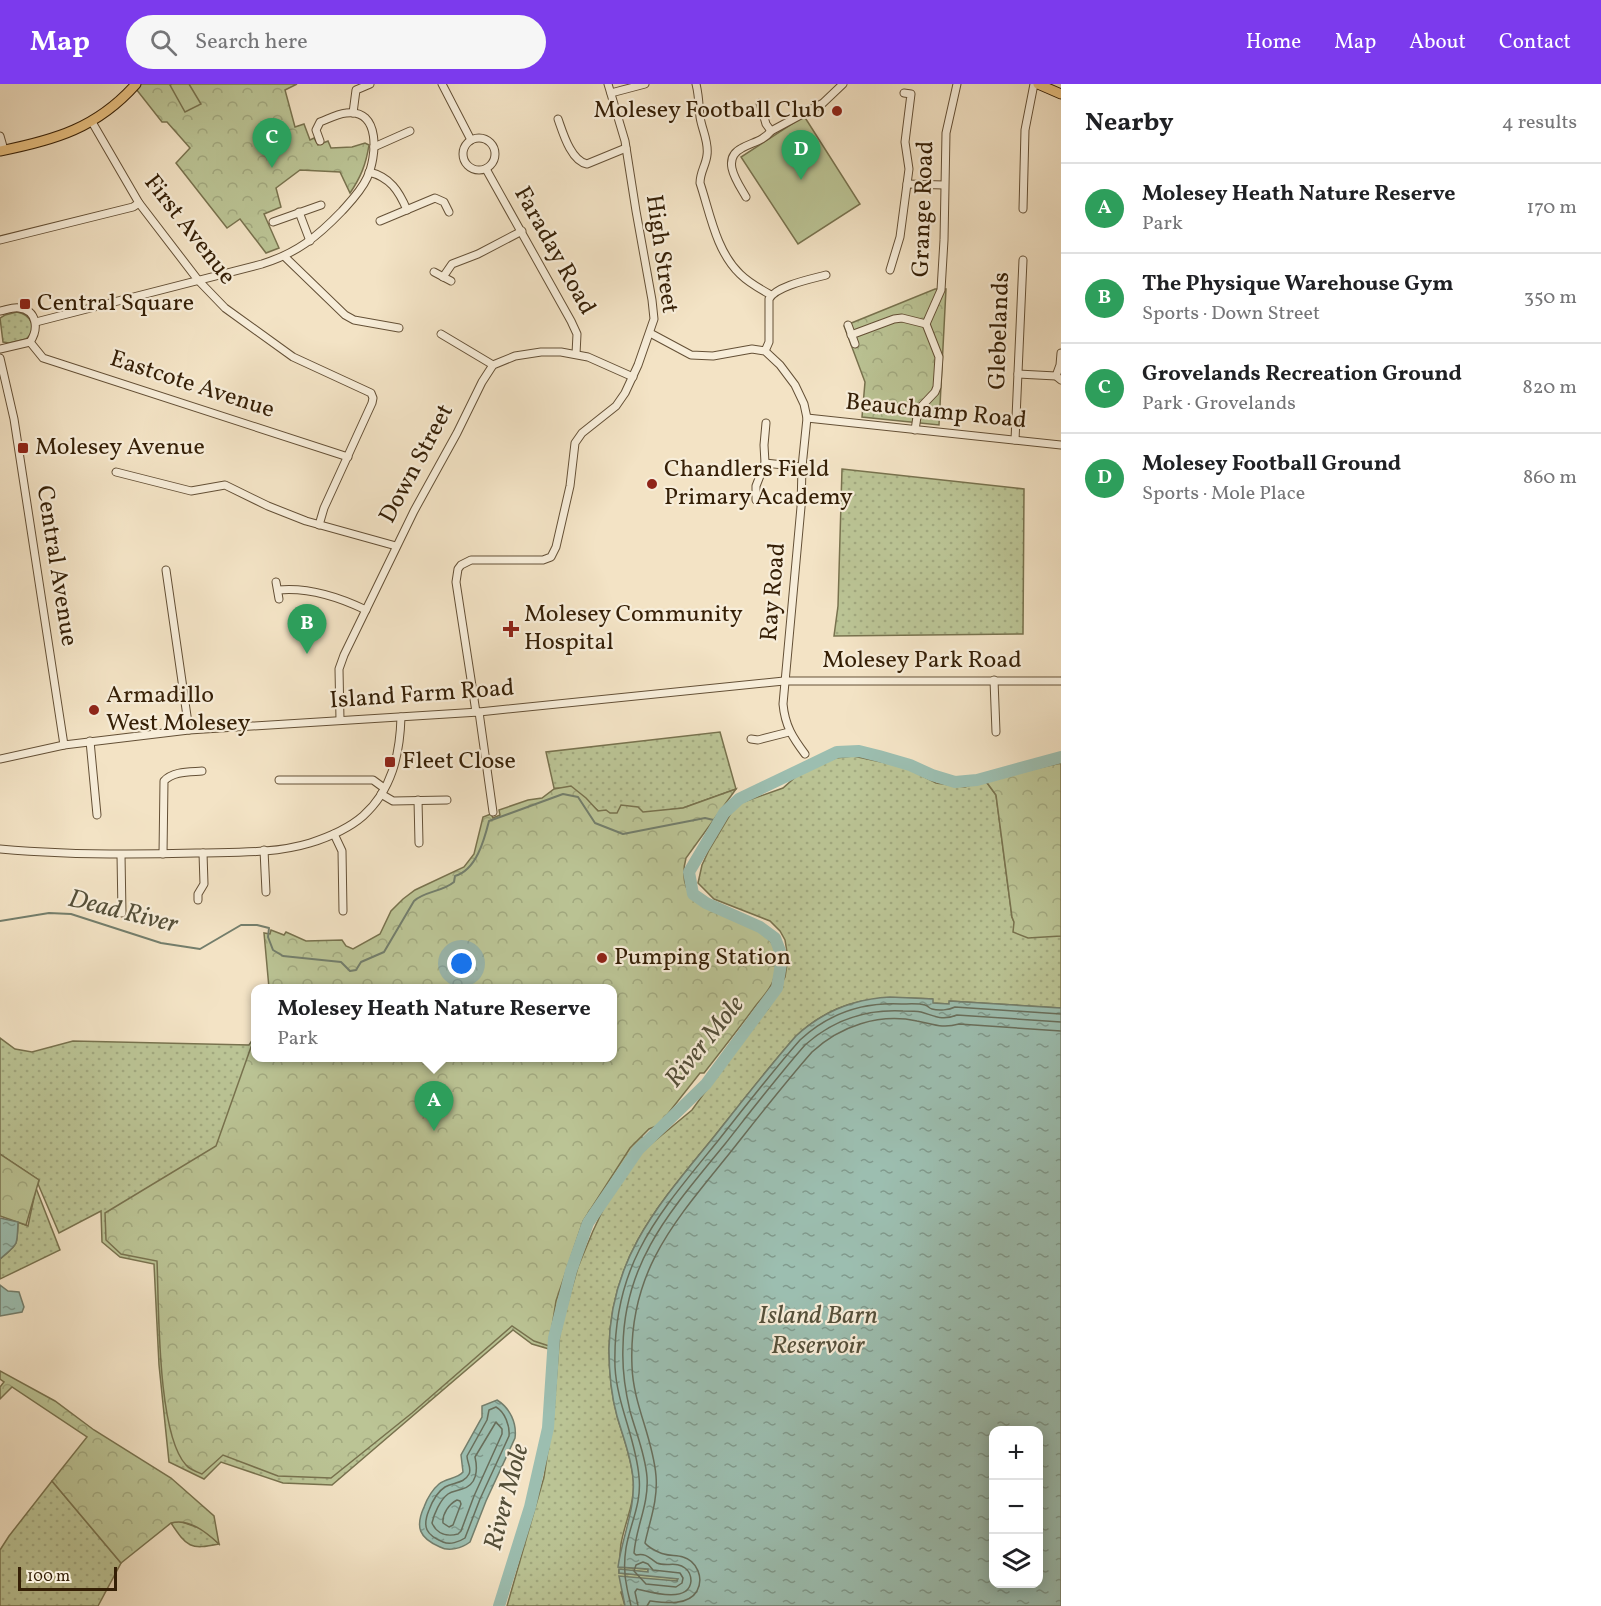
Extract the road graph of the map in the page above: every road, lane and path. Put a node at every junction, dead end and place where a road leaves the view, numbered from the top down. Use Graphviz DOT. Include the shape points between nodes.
graph roads {
  1 [pos="136,84"];
  2 [pos="370,84"];
  3 [pos="442,84"];
  4 [pos="608,84"];
  5 [pos="645,84"];
  6 [pos="696,84"];
  7 [pos="843,84"];
  8 [pos="957,84"];
  9 [pos="1039,84"];
  10 [pos="611,93"];
  11 [pos="904,93"];
  12 [pos="1061,94"];
  13 [pos="760,103"];
  14 [pos="353,113"];
  15 [pos="558,119"];
  16 [pos="92,122"];
  17 [pos="410,131"];
  18 [pos="771,131"];
  19 [pos="0,136"];
  20 [pos="471,140"];
  21 [pos="320,141"];
  22 [pos="374,147"];
  23 [pos="626,148"];
  24 [pos="2,151"];
  25 [pos="486,169"];
  26 [pos="369,172"];
  27 [pos="907,184"];
  28 [pos="944,185"];
  29 [pos="747,197"];
  30 [pos="139,203"];
  31 [pos="321,204"];
  32 [pos="1023,209"];
  33 [pos="407,210"];
  34 [pos="299,212"];
  35 [pos="449,212"];
  36 [pos="380,221"];
  37 [pos="273,222"];
  38 [pos="522,231"];
  39 [pos="0,240"];
  40 [pos="310,241"];
  41 [pos="285,257"];
  42 [pos="1023,260"];
  43 [pos="890,270"];
  44 [pos="434,272"];
  45 [pos="826,275"];
  46 [pos="443,277"];
  47 [pos="198,280"];
  48 [pos="451,281"];
  49 [pos="771,295"];
  50 [pos="0,311"];
  51 [pos="36,322"];
  52 [pos="926,324"];
  53 [pos="848,325"];
  54 [pos="399,328"];
  55 [pos="650,333"];
  56 [pos="441,334"];
  57 [pos="851,335"];
  58 [pos="30,342"];
  59 [pos="855,344"];
  60 [pos="0,349"];
  61 [pos="765,351"];
  62 [pos="1061,353"];
  63 [pos="576,354"];
  64 [pos="0,358"];
  65 [pos="493,365"];
  66 [pos="1018,374"];
  67 [pos="633,377"];
  68 [pos="1059,378"];
  69 [pos="807,418"];
  70 [pos="766,423"];
  71 [pos="915,430"];
  72 [pos="1015,440"];
  73 [pos="1061,445"];
  74 [pos="348,457"];
  75 [pos="765,463"];
  76 [pos="802,467"];
  77 [pos="116,472"];
  78 [pos="756,500"];
  79 [pos="319,525"];
  80 [pos="396,546"];
  81 [pos="166,570"];
  82 [pos="279,599"];
  83 [pos="366,610"];
  84 [pos="994,680"];
  85 [pos="784,681"];
  86 [pos="1061,681"];
  87 [pos="477,712"];
  88 [pos="401,717"];
  89 [pos="340,720"];
  90 [pos="189,730"];
  91 [pos="789,732"];
  92 [pos="996,732"];
  93 [pos="751,739"];
  94 [pos="90,741"];
  95 [pos="64,745"];
  96 [pos="805,754"];
  97 [pos="0,759"];
  98 [pos="202,771"];
  99 [pos="279,780"];
  100 [pos="383,791"];
  101 [pos="418,800"];
  102 [pos="447,800"];
  103 [pos="493,812"];
  104 [pos="97,815"];
  105 [pos="334,834"];
  106 [pos="419,843"];
  107 [pos="0,849"];
  108 [pos="264,850"];
  109 [pos="203,853"];
  110 [pos="163,854"];
  111 [pos="121,855"];
  112 [pos="266,892"];
  113 [pos="198,900"];
  114 [pos="343,911"];
  115 [pos="122,913"];
  1 -- 16 [label="main road"];
  2 -- 14 [label="street" via="356,90"];
  3 -- 20 [label="street"];
  4 -- 10 [label="street, High Street"];
  5 -- 10 [label="street"];
  6 -- 49 [label="street" via="707,147 700,183 717,237 741,275"];
  7 -- 18 [label="street" via="823,103"];
  8 -- 28 [label="street, Grange Road" via="946,133"];
  9 -- 12 [label="main road"];
  9 -- 32 [label="street" via="1025,130"];
  10 -- 23 [label="street, High Street"];
  11 -- 27 [label="street" via="911,94 905,142"];
  13 -- 18 [label="street"];
  14 -- 21 [label="street" via="320,122 316,130"];
  14 -- 22 [label="street" via="368,121"];
  15 -- 23 [label="street" via="582,164"];
  16 -- 24 [label="main road" via="56,137"];
  16 -- 30 [label="street, First Avenue"];
  17 -- 22 [label="street"];
  18 -- 29 [label="street" via="767,137 740,149 733,158 734,177"];
  19 -- 24 [label="street"];
  20 -- 25 [label="street, Faraday Road" via="463,148 463,159 470,168"];
  20 -- 25 [label="street, Faraday Road" via="482,138 495,149 494,161"];
  22 -- 26 [label="street"];
  23 -- 55 [label="street, High Street" via="652,300 654,319"];
  25 -- 38 [label="street, Faraday Road"];
  26 -- 33 [label="street" via="393,184"];
  26 -- 40 [label="street" via="358,194"];
  27 -- 28 [label="street"];
  27 -- 43 [label="street" via="900,237"];
  28 -- 52 [label="street, Grange Road" via="941,290"];
  30 -- 39 [label="street"];
  30 -- 47 [label="street, First Avenue"];
  31 -- 34 [label="street"];
  33 -- 35 [label="street" via="435,198 444,202"];
  33 -- 36 [label="street"];
  34 -- 37 [label="street"];
  34 -- 40 [label="street"];
  38 -- 46 [label="street" via="452,264"];
  38 -- 63 [label="street, Faraday Road" via="577,334"];
  40 -- 41 [label="street"];
  41 -- 47 [label="street"];
  41 -- 54 [label="street" via="345,315"];
  42 -- 66 [label="street, Glebelands"];
  44 -- 46 [label="street"];
  45 -- 49 [label="street"];
  46 -- 48 [label="street"];
  47 -- 51 [label="street"];
  47 -- 74 [label="street, First Avenue" via="225,308 293,357 371,393 372,403"];
  49 -- 61 [label="street" via="769,342"];
  50 -- 51 [label="street" via="29,311"];
  51 -- 58 [label="street" via="36,333"];
  52 -- 57 [label="street" via="894,319"];
  52 -- 71 [label="street" via="939,357 937,387 918,410"];
  53 -- 57 [label="street"];
  55 -- 61 [label="street" via="691,355"];
  55 -- 67 [label="street, High Street"];
  56 -- 65 [label="street"];
  57 -- 59 [label="street"];
  58 -- 60 [label="street"];
  58 -- 74 [label="street, Eastcote Avenue" via="43,358"];
  61 -- 69 [label="street" via="795,385"];
  62 -- 68 [label="street"];
  63 -- 65 [label="street" via="541,352"];
  63 -- 67 [label="street"];
  64 -- 95 [label="street, Central Avenue" via="15,429"];
  65 -- 80 [label="street, Down Street"];
  66 -- 68 [label="street"];
  66 -- 72 [label="street, Glebelands"];
  67 -- 87 [label="street, High Street" via="616,406 577,438 563,518 551,557 471,560 458,569 457,591"];
  69 -- 71 [label="street, Beauchamp Road"];
  69 -- 76 [label="street, Ray Road"];
  70 -- 75 [label="street"];
  71 -- 72 [label="street, Beauchamp Road"];
  72 -- 73 [label="street, Beauchamp Road"];
  74 -- 79 [label="street, First Avenue"];
  75 -- 76 [label="street"];
  75 -- 78 [label="street" via="756,486"];
  76 -- 85 [label="street, Ray Road" via="801,518"];
  77 -- 79 [label="street" via="191,491 225,485"];
  79 -- 80 [label="street"];
  80 -- 83 [label="street, Down Street"];
  81 -- 90 [label="street"];
  82 -- 83 [label="street" via="277,586 344,599"];
  83 -- 89 [label="street, Down Street" via="339,669"];
  84 -- 85 [label="street, Molesey Park Road"];
  84 -- 86 [label="street, Molesey Park Road"];
  84 -- 92 [label="street"];
  85 -- 87 [label="street, Island Farm Road"];
  85 -- 91 [label="street, Ray Road" via="783,711"];
  87 -- 88 [label="street, Island Farm Road"];
  87 -- 103 [label="street"];
  88 -- 89 [label="street, Island Farm Road"];
  88 -- 100 [label="street" via="397,757"];
  89 -- 90 [label="street, Island Farm Road"];
  90 -- 94 [label="street, Island Farm Road"];
  91 -- 93 [label="street"];
  91 -- 96 [label="street, Ray Road"];
  94 -- 95 [label="street, Island Farm Road"];
  94 -- 104 [label="street"];
  95 -- 97 [label="street, Island Farm Road"];
  98 -- 110 [label="street" via="176,774 164,781"];
  99 -- 100 [label="street" via="372,780"];
  100 -- 101 [label="street" via="393,801"];
  100 -- 105 [label="street" via="363,815"];
  101 -- 102 [label="street"];
  101 -- 106 [label="street"];
  105 -- 108 [label="street" via="309,843"];
  105 -- 114 [label="street" via="342,851"];
  107 -- 111 [label="street"];
  108 -- 109 [label="street"];
  108 -- 112 [label="street"];
  109 -- 110 [label="street"];
  109 -- 113 [label="street" via="204,884"];
  110 -- 111 [label="street"];
  111 -- 115 [label="street"];
}
